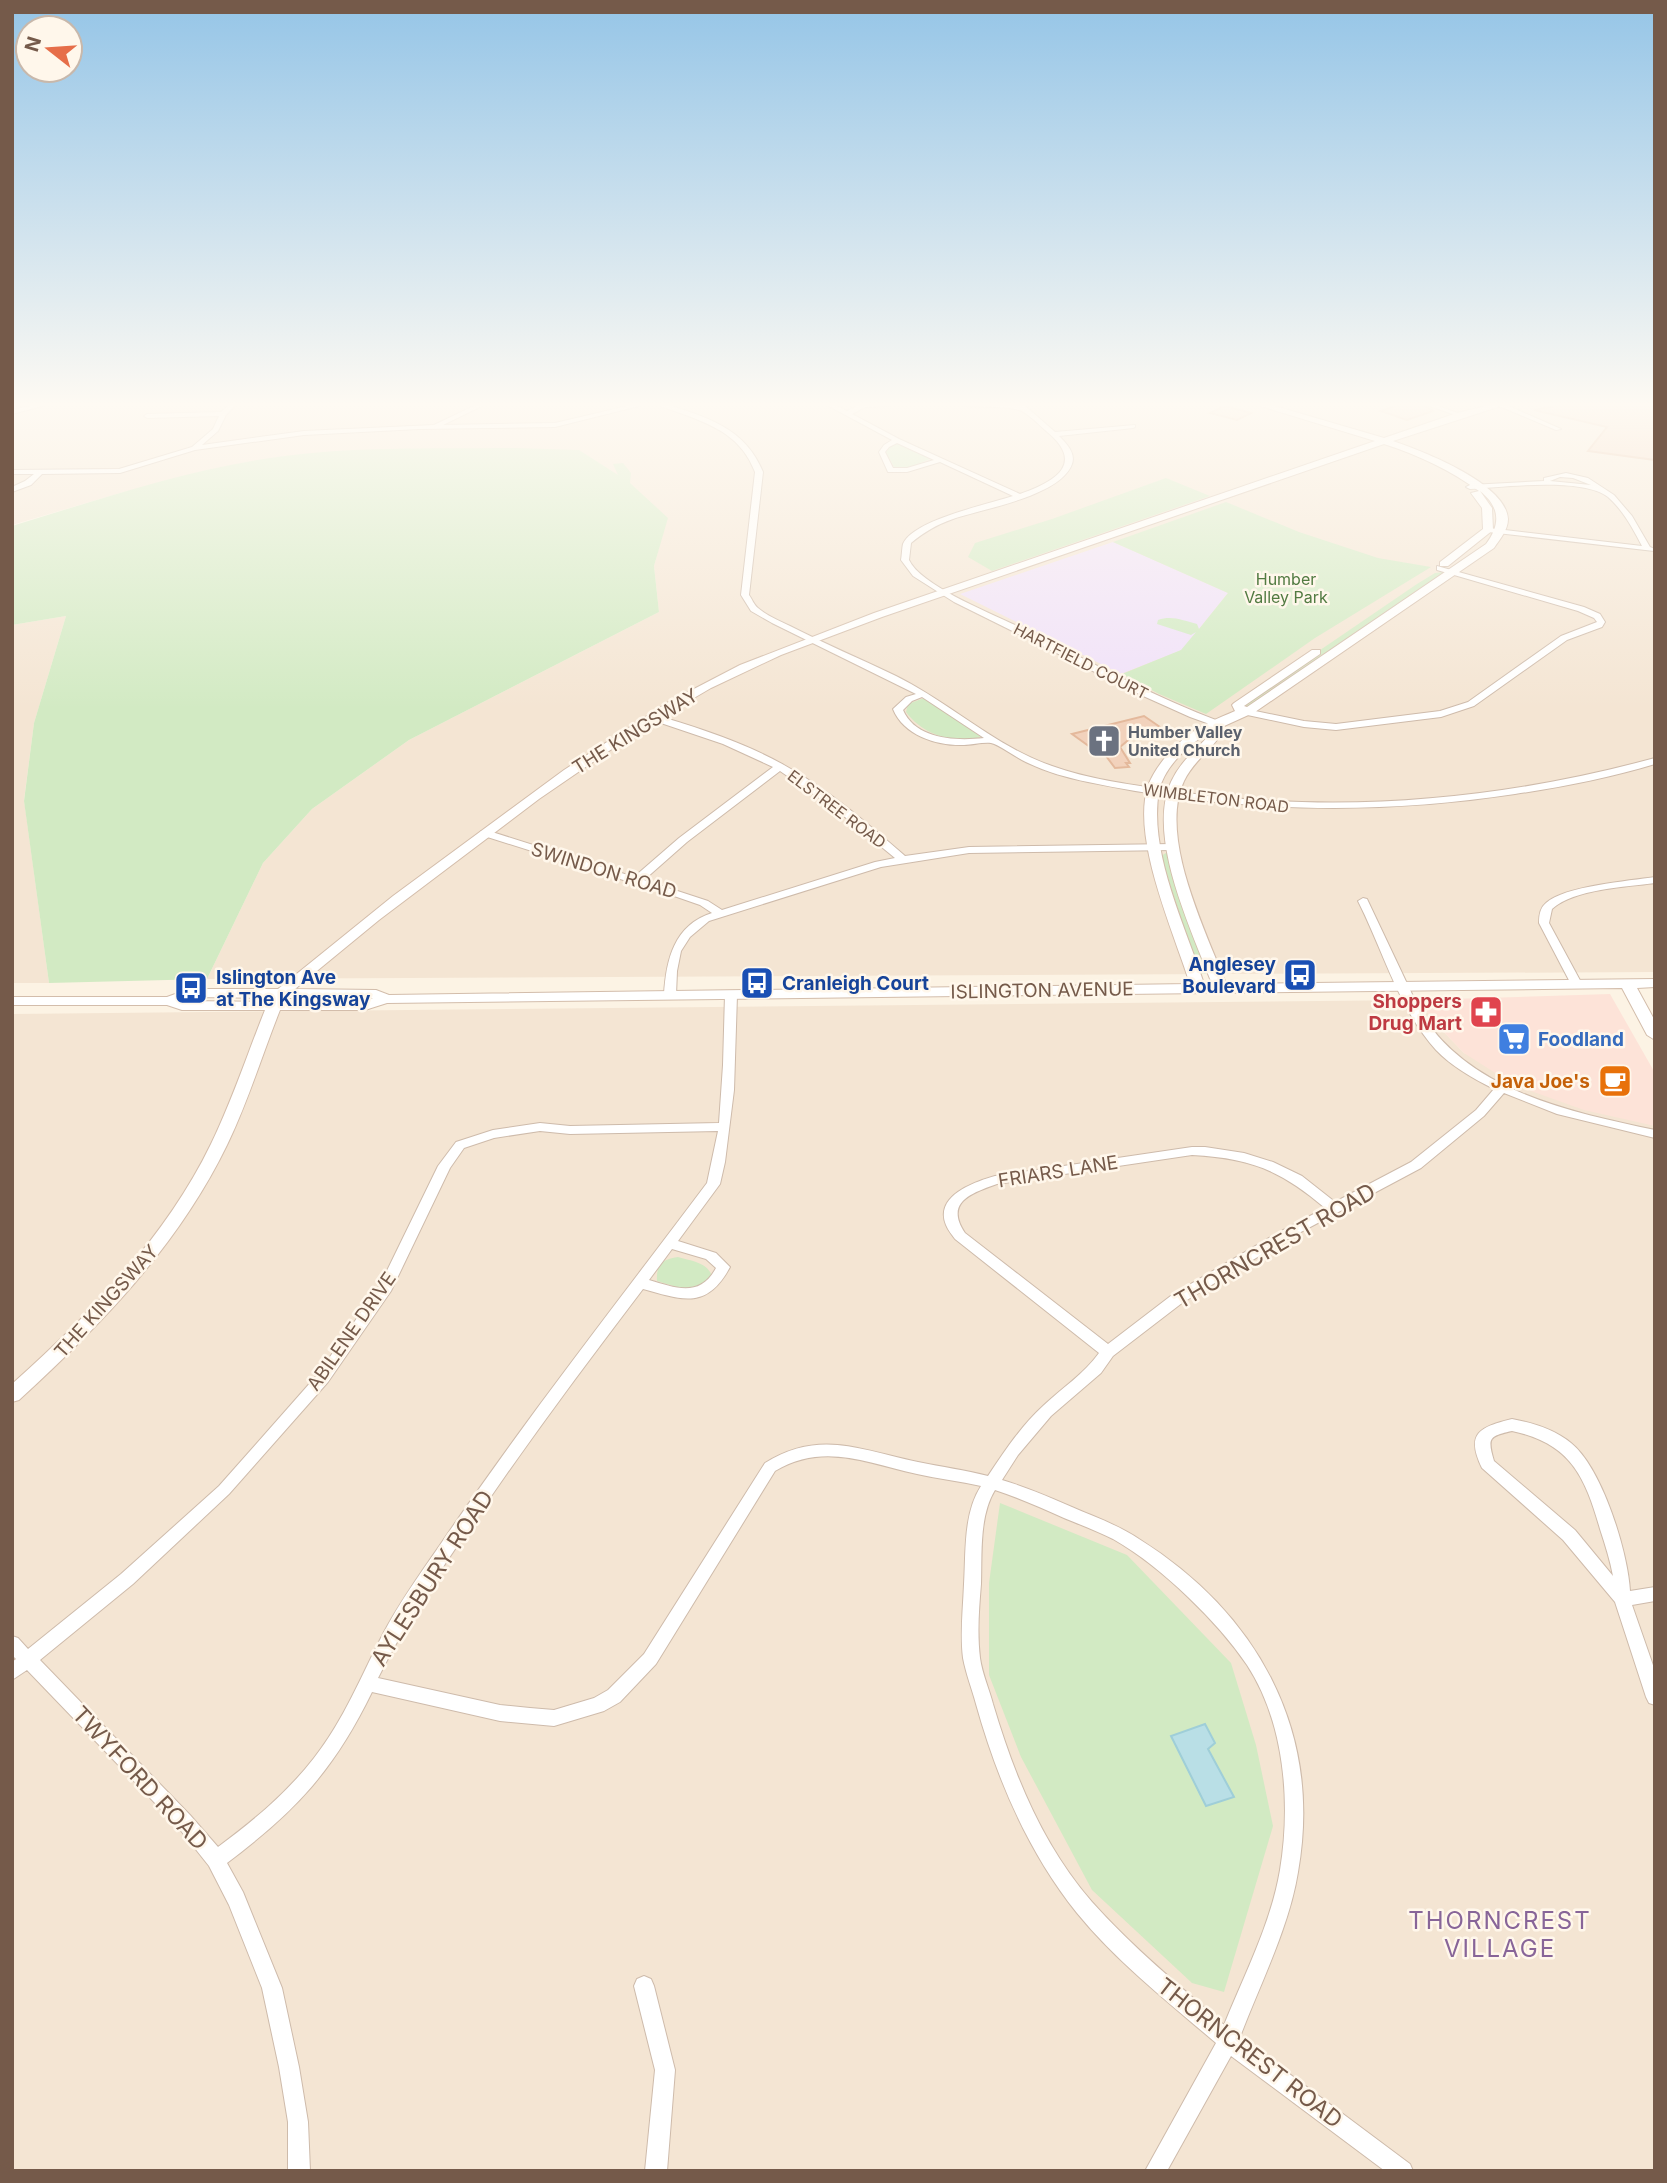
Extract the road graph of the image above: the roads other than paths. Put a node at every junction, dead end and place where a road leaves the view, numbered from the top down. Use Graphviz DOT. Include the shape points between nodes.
graph roads {
  1 [pos="755,506"];
  2 [pos="988,506"];
  3 [pos="1196,506"];
  4 [pos="1485,506"];
  5 [pos="1498,506"];
  6 [pos="1619,506"];
  7 [pos="1488,530"];
  8 [pos="1501,531"];
  9 [pos="1651,549"];
  10 [pos="1440,568"];
  11 [pos="1452,571"];
  12 [pos="946,592"];
  13 [pos="813,640"];
  14 [pos="923,694"];
  15 [pos="1241,711"];
  16 [pos="652,717"];
  17 [pos="1216,725"];
  18 [pos="992,740"];
  19 [pos="1655,761"];
  20 [pos="779,767"];
  21 [pos="1153,790"];
  22 [pos="1172,794"];
  23 [pos="485,833"];
  24 [pos="1173,847"];
  25 [pos="1154,848"];
  26 [pos="903,859"];
  27 [pos="1655,880"];
  28 [pos="636,881"];
  29 [pos="1363,901"];
  30 [pos="719,914"];
  31 [pos="1626,983"];
  32 [pos="1655,983"];
  33 [pos="1576,984"];
  34 [pos="1198,987"];
  35 [pos="1220,987"];
  36 [pos="1401,987"];
  37 [pos="670,995"];
  38 [pos="731,995"];
  39 [pos="278,1000"];
  40 [pos="12,1001"];
  41 [pos="1655,1035"];
  42 [pos="1501,1089"];
  43 [pos="724,1127"];
  44 [pos="1655,1134"];
  45 [pos="1335,1209"];
  46 [pos="669,1243"];
  47 [pos="640,1283"];
  48 [pos="1108,1352"];
  49 [pos="12,1395"];
  50 [pos="992,1483"];
  51 [pos="1655,1594"];
  52 [pos="1622,1599"];
  53 [pos="12,1643"];
  54 [pos="29,1661"];
  55 [pos="12,1672"];
  56 [pos="366,1683"];
  57 [pos="1655,1697"];
  58 [pos="216,1860"];
  59 [pos="644,1986"];
  60 [pos="1228,2041"];
  61 [pos="299,2171"];
  62 [pos="656,2171"];
  63 [pos="1155,2171"];
  64 [pos="1403,2171"];
  1 -- 13 [label="street" via="745,595 754,609"];
  2 -- 12 [label="street" via="923,529 910,540 904,557 911,571"];
  3 -- 12 [label="street, THE KINGSWAY"];
  4 -- 7 [label="street"];
  5 -- 8 [label="street"];
  6 -- 9 [label="street"];
  7 -- 8 [label="street"];
  7 -- 10 [label="street"];
  8 -- 9 [label="street"];
  8 -- 11 [label="street" via="1490,546"];
  10 -- 11 [label="street"];
  10 -- 15 [label="street" via="1238,705"];
  11 -- 15 [label="street" via="1251,710"];
  11 -- 15 [label="street" via="1581,609 1601,622 1553,645 1471,704 1441,714 1336,727"];
  12 -- 13 [label="street, THE KINGSWAY"];
  12 -- 17 [label="street, HARTFIELD COURT"];
  13 -- 14 [label="street, WIMBLETON ROAD"];
  13 -- 16 [label="street, THE KINGSWAY" via="745,667"];
  14 -- 18 [label="street, WIMBLETON ROAD"];
  14 -- 18 [label="street" via="898,709 922,735 944,742"];
  15 -- 17 [label="street"];
  16 -- 20 [label="street, ELSTREE ROAD"];
  16 -- 23 [label="street, THE KINGSWAY"];
  17 -- 21 [label="street" via="1202,730 1171,758"];
  17 -- 22 [label="street" via="1216,735 1188,763"];
  18 -- 21 [label="street, WIMBLETON ROAD" via="1062,772"];
  19 -- 22 [label="street, WIMBLETON ROAD" via="1577,782 1420,805 1287,807"];
  20 -- 26 [label="street, ELSTREE ROAD" via="850,815"];
  20 -- 28 [label="street"];
  21 -- 22 [label="street, WIMBLETON ROAD"];
  21 -- 25 [label="street"];
  22 -- 24 [label="street"];
  23 -- 28 [label="street, SWINDON ROAD"];
  23 -- 39 [label="street, THE KINGSWAY" via="319,960"];
  24 -- 25 [label="street"];
  24 -- 35 [label="street"];
  25 -- 26 [label="street" via="969,850"];
  25 -- 34 [label="street"];
  26 -- 30 [label="street"];
  27 -- 33 [label="street" via="1550,904 1544,923"];
  28 -- 30 [label="street, SWINDON ROAD" via="704,903"];
  29 -- 36 [label="street"];
  30 -- 37 [label="street" via="690,929 677,944"];
  31 -- 32 [label="street, ISLINGTON AVENUE"];
  31 -- 33 [label="street, ISLINGTON AVENUE"];
  31 -- 41 [label="street"];
  33 -- 36 [label="street, ISLINGTON AVENUE"];
  34 -- 35 [label="street, ISLINGTON AVENUE"];
  34 -- 38 [label="street, ISLINGTON AVENUE"];
  35 -- 36 [label="street, ISLINGTON AVENUE"];
  36 -- 42 [label="street" via="1432,1037"];
  37 -- 38 [label="street, ISLINGTON AVENUE"];
  37 -- 39 [label="street, ISLINGTON AVENUE" via="386,999 365,1006"];
  38 -- 43 [label="street, AYLESBURY ROAD"];
  39 -- 40 [label="street, ISLINGTON AVENUE" via="182,1006 169,1001"];
  39 -- 49 [label="street, THE KINGSWAY" via="219,1144 174,1221 130,1279"];
  42 -- 44 [label="street" via="1562,1111"];
  42 -- 45 [label="street, THORNCREST ROAD" via="1480,1113 1416,1165"];
  43 -- 46 [label="street, AYLESBURY ROAD" via="713,1184"];
  43 -- 54 [label="street, ABILENE DRIVE" via="540,1127 460,1145 444,1166 386,1287 323,1378 225,1490"];
  45 -- 48 [label="street, THORNCREST ROAD" via="1178,1299"];
  45 -- 48 [label="street, FRIARS LANE" via="1291,1175 1246,1157 1192,1151 995,1180 962,1194 950,1213 960,1236"];
  46 -- 47 [label="street, AYLESBURY ROAD"];
  46 -- 47 [label="street" via="711,1256 723,1267 717,1282 704,1292 685,1295"];
  47 -- 56 [label="street, AYLESBURY ROAD" via="411,1601"];
  48 -- 50 [label="street, THORNCREST ROAD" via="1096,1369 1046,1412"];
  50 -- 56 [label="street" via="831,1450 789,1454 770,1467 650,1658 614,1696 575,1713 554,1718 500,1713"];
  50 -- 60 [label="street, THORNCREST ROAD" via="977,1517 970,1629 972,1660 998,1751 1037,1839 1079,1900 1139,1964"];
  50 -- 60 [label="street" via="1108,1528 1166,1564 1234,1633 1275,1703 1295,1811 1289,1882"];
  51 -- 52 [label="street"];
  52 -- 52 [label="street" via="1621,1574 1602,1508 1580,1461 1558,1441 1531,1428 1512,1425 1491,1430 1481,1444 1487,1464 1569,1535"];
  52 -- 57 [label="street"];
  53 -- 54 [label="street, TWYFORD ROAD"];
  54 -- 55 [label="street, ABILENE DRIVE"];
  54 -- 58 [label="street, TWYFORD ROAD" via="176,1812"];
  56 -- 58 [label="street, AYLESBURY ROAD" via="317,1768 286,1804"];
  58 -- 61 [label="street, TWYFORD ROAD" via="272,1988 298,2122"];
  59 -- 62 [label="street" via="665,2070"];
  60 -- 63 [label="street"];
  60 -- 64 [label="street, THORNCREST ROAD"];
}
